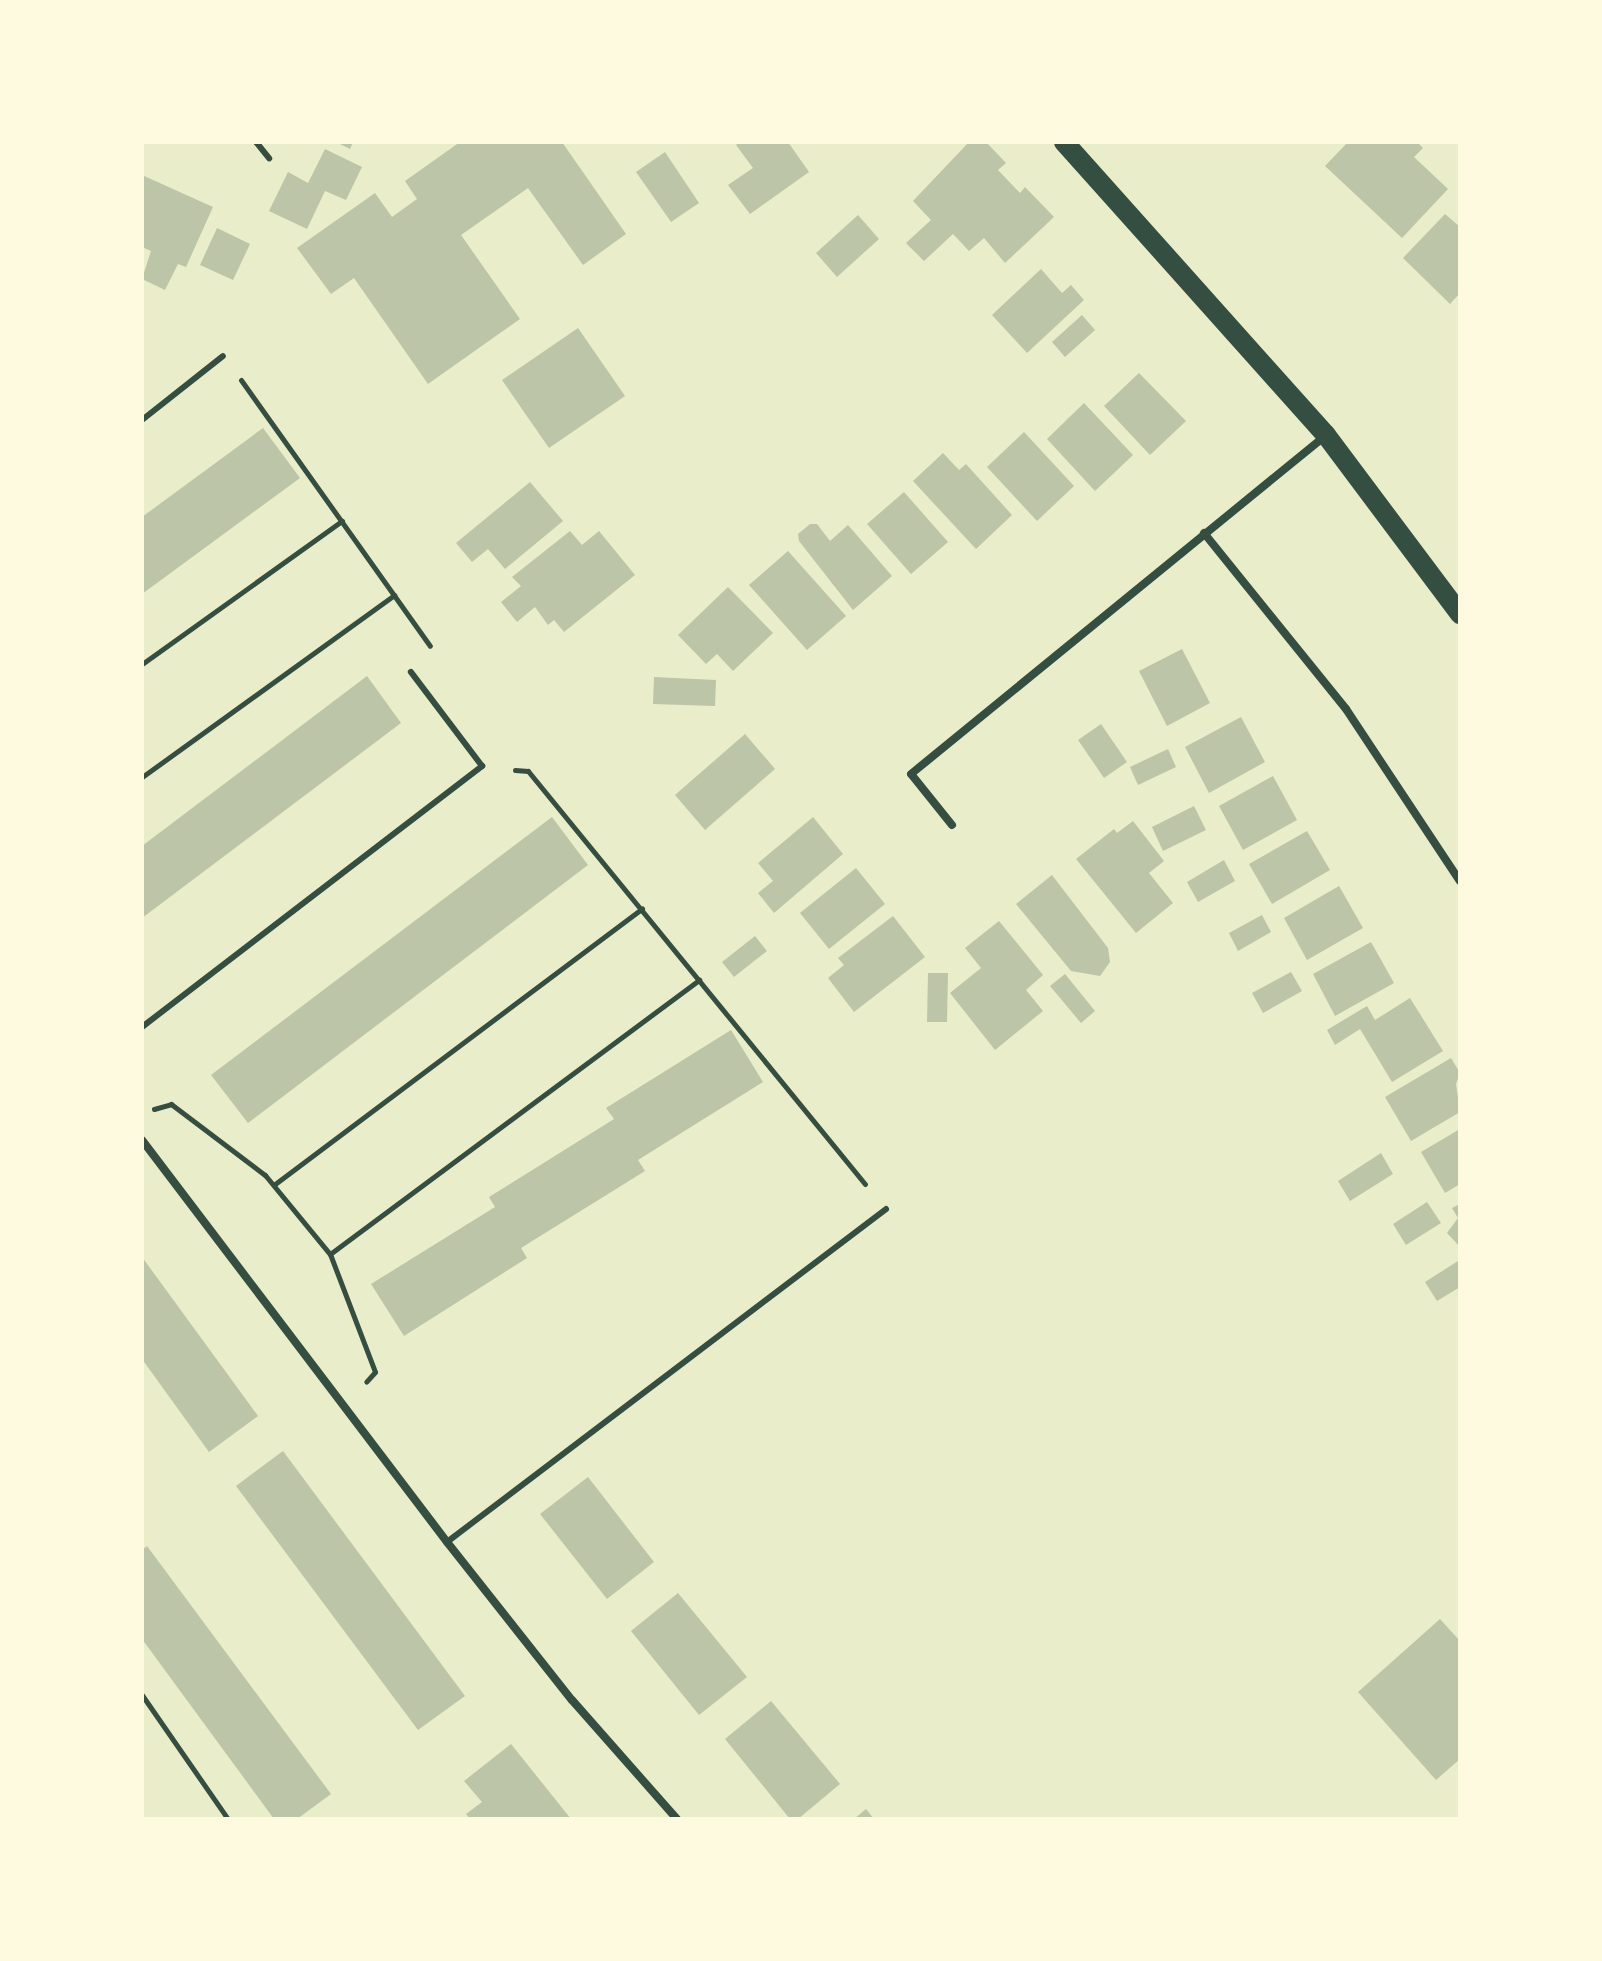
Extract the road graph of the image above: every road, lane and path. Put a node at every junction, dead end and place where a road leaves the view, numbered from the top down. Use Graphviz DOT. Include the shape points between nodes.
graph roads {
  1 [pos="256,142"];
  2 [pos="1064,142"];
  3 [pos="269,158"];
  4 [pos="223,356"];
  5 [pos="142,406"];
  6 [pos="149,414"];
  7 [pos="142,420"];
  8 [pos="1326,435"];
  9 [pos="342,521"];
  10 [pos="1204,533"];
  11 [pos="394,595"];
  12 [pos="1460,614"];
  13 [pos="142,664"];
  14 [pos="411,672"];
  15 [pos="482,766"];
  16 [pos="142,777"];
  17 [pos="952,825"];
  18 [pos="1460,881"];
  19 [pos="642,908"];
  20 [pos="699,980"];
  21 [pos="142,1027"];
  22 [pos="142,1113"];
  23 [pos="142,1140"];
  24 [pos="275,1184"];
  25 [pos="886,1209"];
  26 [pos="330,1254"];
  27 [pos="347,1409"];
  28 [pos="447,1542"];
  29 [pos="142,1695"];
  30 [pos="228,1819"];
  31 [pos="677,1819"];
  1 -- 3 [label="lane"];
  2 -- 8 [label="main road"];
  4 -- 6 [label="lane"];
  4 -- 9 [label="path"];
  5 -- 6 [label="lane"];
  6 -- 7 [label="lane"];
  8 -- 10 [label="street"];
  8 -- 12 [label="main road"];
  9 -- 11 [label="path"];
  9 -- 13 [label="path"];
  10 -- 17 [label="street" via="911,774"];
  10 -- 18 [label="street" via="1346,709"];
  11 -- 14 [label="path" via="431,647"];
  11 -- 16 [label="path"];
  14 -- 15 [label="lane"];
  15 -- 19 [label="path" via="528,771"];
  15 -- 21 [label="lane"];
  19 -- 20 [label="path"];
  19 -- 24 [label="path"];
  20 -- 25 [label="path"];
  20 -- 26 [label="path"];
  22 -- 24 [label="path" via="171,1104"];
  23 -- 27 [label="street"];
  24 -- 26 [label="path"];
  25 -- 28 [label="lane"];
  26 -- 27 [label="path" via="375,1372"];
  27 -- 28 [label="street"];
  28 -- 31 [label="street" via="572,1700"];
  29 -- 30 [label="path"];
}
